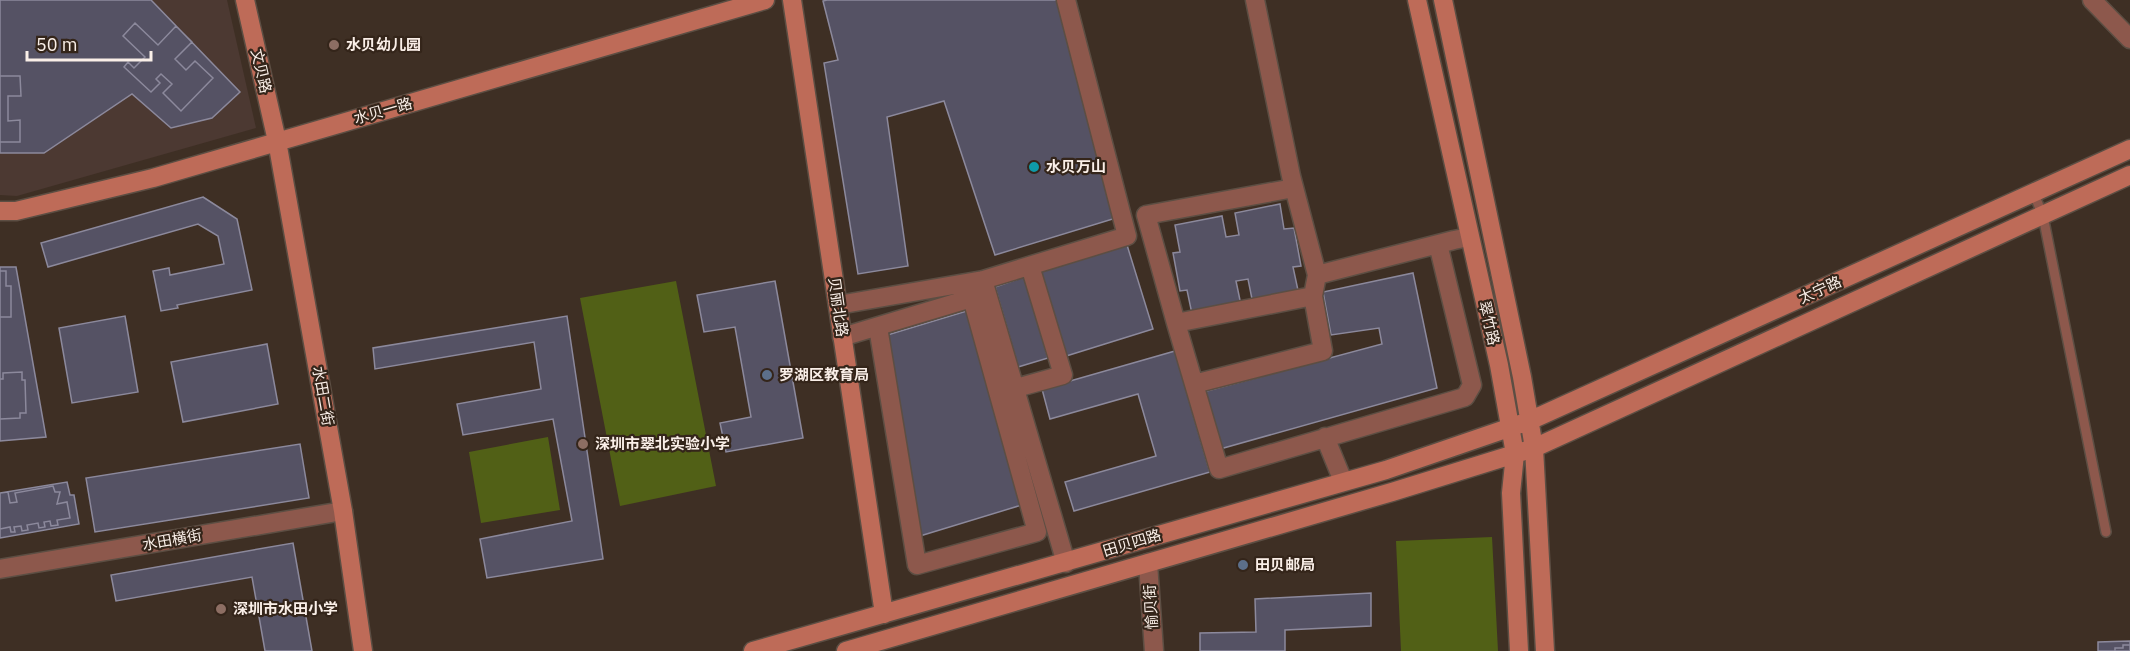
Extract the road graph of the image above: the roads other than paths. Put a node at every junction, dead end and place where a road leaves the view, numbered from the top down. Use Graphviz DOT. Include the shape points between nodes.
graph roads {
  1 [pos="245,0"];
  2 [pos="765,0"];
  3 [pos="792,0"];
  4 [pos="1066,0"];
  5 [pos="1255,0"];
  6 [pos="1416,0"];
  7 [pos="1443,0"];
  8 [pos="2092,0"];
  9 [pos="2130,39"];
  10 [pos="277,141"];
  11 [pos="2130,149"];
  12 [pos="2130,175"];
  13 [pos="1294,188"];
  14 [pos="2034,194"];
  15 [pos="0,211"];
  16 [pos="2043,216"];
  17 [pos="1469,237"];
  18 [pos="1438,244"];
  19 [pos="1030,266"];
  20 [pos="1317,275"];
  21 [pos="983,280"];
  22 [pos="1313,296"];
  23 [pos="838,305"];
  24 [pos="1176,323"];
  25 [pos="878,327"];
  26 [pos="842,337"];
  27 [pos="1194,384"];
  28 [pos="1016,388"];
  29 [pos="1529,421"];
  30 [pos="1510,428"];
  31 [pos="1325,437"];
  32 [pos="1533,448"];
  33 [pos="1515,454"];
  34 [pos="1386,470"];
  35 [pos="1343,481"];
  36 [pos="1392,492"];
  37 [pos="343,511"];
  38 [pos="2106,532"];
  39 [pos="1066,562"];
  40 [pos="1149,563"];
  41 [pos="0,569"];
  42 [pos="884,614"];
  43 [pos="363,651"];
  44 [pos="753,651"];
  45 [pos="846,651"];
  46 [pos="1154,651"];
  47 [pos="1519,651"];
  48 [pos="1545,651"];
  1 -- 10 [label="main road, 文贝路"];
  2 -- 10 [label="main road, 水贝一路"];
  3 -- 23 [label="main road, 贝丽北路"];
  4 -- 19 [label="street" via="1127,236"];
  5 -- 13 [label="street"];
  6 -- 17 [label="main road, 翠竹路"];
  7 -- 29 [label="main road, 翠竹路"];
  8 -- 9 [label="street"];
  10 -- 15 [label="main road, 水贝一路" via="153,178 16,211"];
  10 -- 37 [label="main road, 水田二街"];
  11 -- 14 [label="main road, 太宁路"];
  12 -- 16 [label="main road, 太宁路"];
  13 -- 20 [label="street"];
  13 -- 24 [label="street" via="1146,215"];
  14 -- 16 [label="lane"];
  14 -- 29 [label="main road, 太宁路"];
  16 -- 32 [label="main road, 太宁路"];
  16 -- 38 [label="lane"];
  17 -- 18 [label="street"];
  17 -- 30 [label="main road, 翠竹路"];
  18 -- 20 [label="street"];
  18 -- 31 [label="street" via="1472,385 1465,397"];
  19 -- 21 [label="street"];
  19 -- 28 [label="street" via="1063,375"];
  20 -- 22 [label="street"];
  21 -- 23 [label="street"];
  21 -- 28 [label="street"];
  22 -- 24 [label="street"];
  22 -- 27 [label="street" via="1323,351"];
  23 -- 26 [label="main road, 贝丽北路"];
  24 -- 27 [label="street"];
  25 -- 25 [label="street" via="972,298 1037,532 917,565"];
  25 -- 26 [label="street"];
  26 -- 42 [label="main road, 贝丽北路"];
  27 -- 31 [label="street" via="1218,469"];
  28 -- 39 [label="street"];
  29 -- 30 [label="main road, 太宁路"];
  29 -- 32 [label="main road, 翠竹路"];
  30 -- 33 [label="main road, 翠竹路"];
  30 -- 34 [label="main road, 田贝四路"];
  31 -- 35 [label="street"];
  32 -- 33 [label="main road, 太宁路"];
  32 -- 48 [label="main road, 翠竹路"];
  33 -- 36 [label="main road, 田贝四路"];
  33 -- 47 [label="main road, 翠竹路" via="1511,493"];
  34 -- 35 [label="main road, 田贝四路"];
  34 -- 36 [label="main road"];
  35 -- 39 [label="main road, 田贝四路"];
  36 -- 40 [label="main road, 田贝四路"];
  37 -- 41 [label="street, 水田横街"];
  37 -- 43 [label="main road, 水田二街"];
  39 -- 42 [label="main road, 田贝四路"];
  40 -- 45 [label="main road, 田贝四路"];
  40 -- 46 [label="street, 愉贝街"];
  42 -- 44 [label="main road, 田贝四路"];
}
